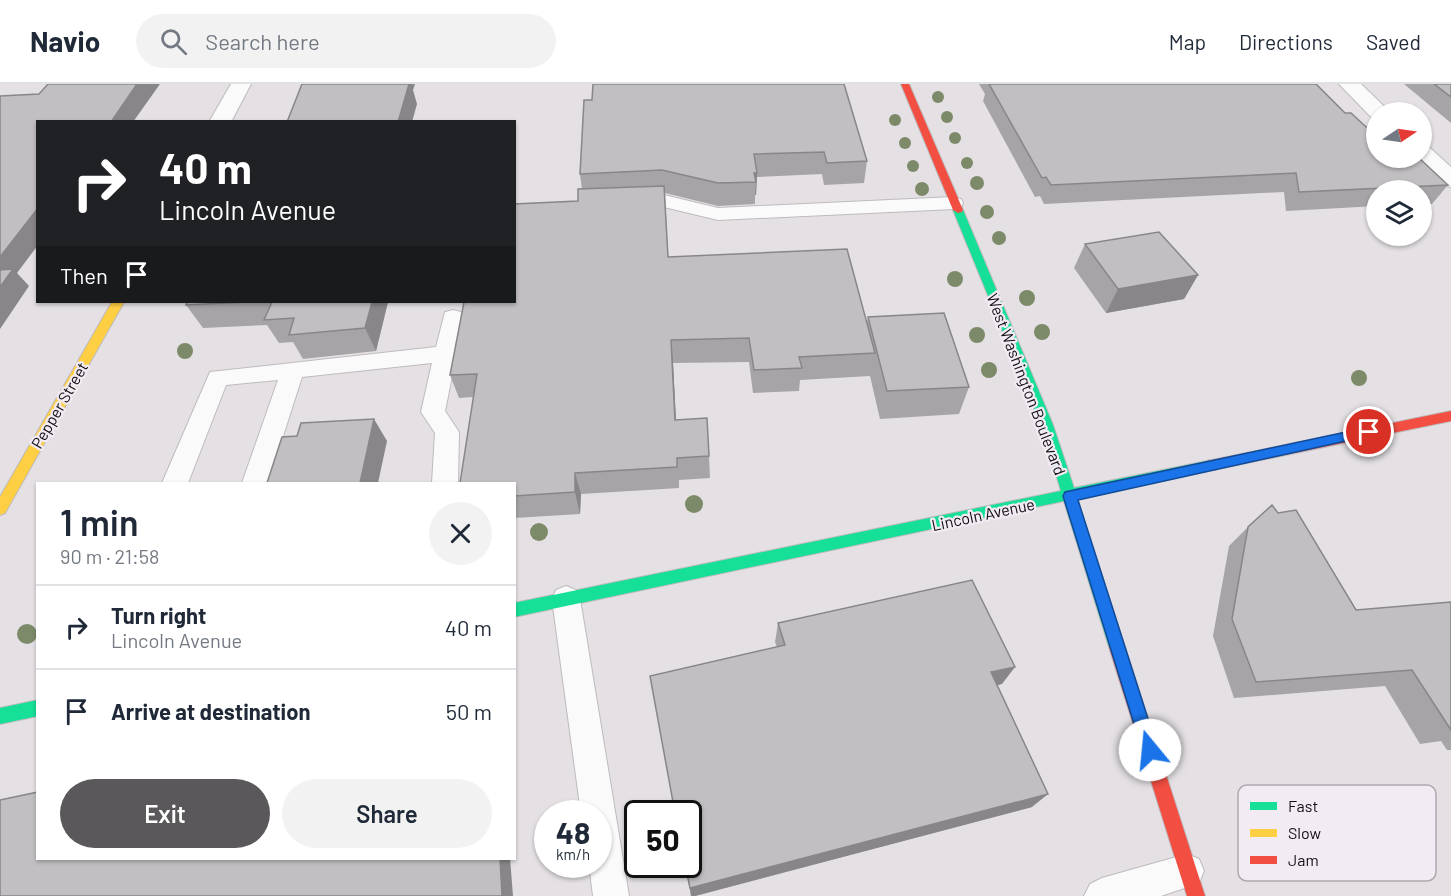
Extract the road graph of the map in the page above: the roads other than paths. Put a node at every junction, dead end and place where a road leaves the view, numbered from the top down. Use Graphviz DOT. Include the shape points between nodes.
graph roads {
  1 [pos="241,84"];
  2 [pos="905,84"];
  3 [pos="1349,84"];
  4 [pos="1368,102"];
  5 [pos="221,120"];
  6 [pos="1432,162"];
  7 [pos="1451,180"];
  8 [pos="954,203"];
  9 [pos="609,204"];
  10 [pos="117,303"];
  11 [pos="453,317"];
  12 [pos="445,354"];
  13 [pos="293,370"];
  14 [pos="1451,416"];
  15 [pos="176,482"];
  16 [pos="255,482"];
  17 [pos="445,482"];
  18 [pos="1070,496"];
  19 [pos="0,509"];
  20 [pos="566,599"];
  21 [pos="516,610"];
  22 [pos="36,708"];
  23 [pos="0,716"];
  24 [pos="596,800"];
  25 [pos="608,878"];
  26 [pos="1191,883"];
  27 [pos="611,896"];
  28 [pos="1102,896"];
  1 -- 5 [label="street"];
  2 -- 8 [label="main road, West Washington Boulevard"];
  3 -- 4 [label="street"];
  6 -- 7 [label="street"];
  8 -- 9 [label="lane" via="718,214 664,201"];
  8 -- 18 [label="main road, West Washington Boulevard" via="1047,425"];
  10 -- 19 [label="main road, Pepper Street"];
  11 -- 12 [label="lane"];
  12 -- 13 [label="lane"];
  12 -- 17 [label="lane" via="433,411 447,432"];
  13 -- 15 [label="lane" via="218,378"];
  13 -- 16 [label="lane"];
  14 -- 18 [label="main road, Lincoln Avenue"];
  18 -- 20 [label="main road, Lincoln Avenue"];
  18 -- 26 [label="main road, West Washington Boulevard"];
  20 -- 21 [label="main road, Lincoln Avenue"];
  20 -- 24 [label="lane"];
  22 -- 23 [label="main road"];
  25 -- 27 [label="lane"];
  26 -- 28 [label="lane"];
}
